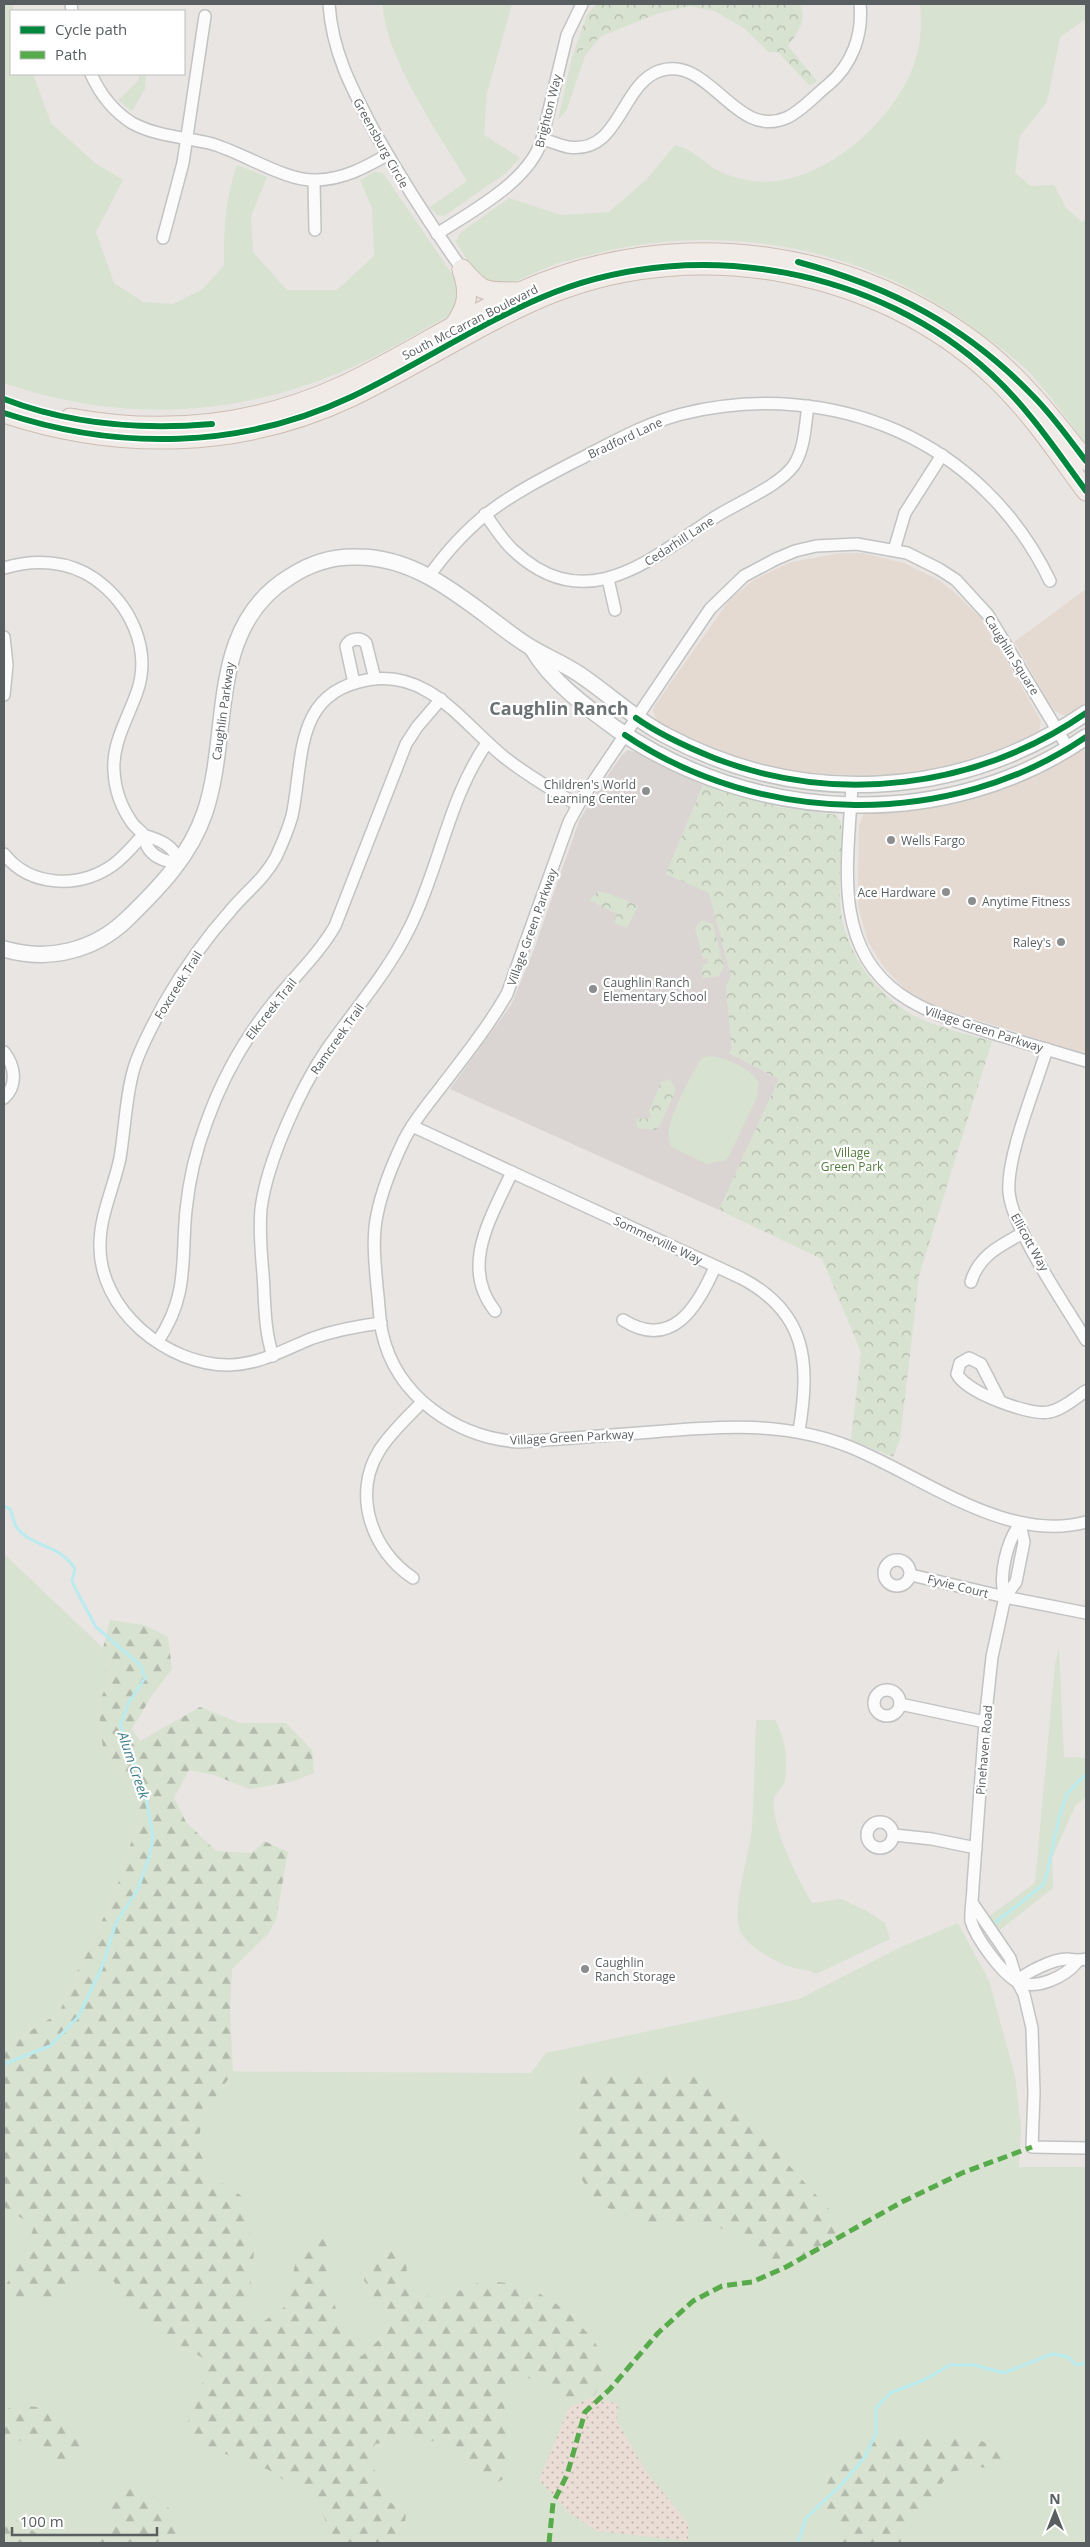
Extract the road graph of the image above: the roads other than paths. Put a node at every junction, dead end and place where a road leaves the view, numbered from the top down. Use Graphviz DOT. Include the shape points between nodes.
graph roads {
  1 [pos="329,4"];
  2 [pos="582,4"];
  3 [pos="860,4"];
  4 [pos="205,16"];
  5 [pos="92,75"];
  6 [pos="187,139"];
  7 [pos="542,139"];
  8 [pos="388,155"];
  9 [pos="314,181"];
  10 [pos="315,230"];
  11 [pos="437,234"];
  12 [pos="163,238"];
  13 [pos="462,269"];
  14 [pos="520,292"];
  15 [pos="454,327"];
  16 [pos="4,399"];
  17 [pos="808,406"];
  18 [pos="4,412"];
  19 [pos="942,455"];
  20 [pos="1086,461"];
  21 [pos="1086,491"];
  22 [pos="484,514"];
  23 [pos="894,550"];
  24 [pos="4,568"];
  25 [pos="429,576"];
  26 [pos="608,579"];
  27 [pos="1050,581"];
  28 [pos="615,610"];
  29 [pos="4,636"];
  30 [pos="533,650"];
  31 [pos="375,679"];
  32 [pos="354,683"];
  33 [pos="4,695"];
  34 [pos="440,699"];
  35 [pos="1086,713"];
  36 [pos="636,718"];
  37 [pos="1057,731"];
  38 [pos="625,735"];
  39 [pos="1086,737"];
  40 [pos="487,743"];
  41 [pos="1068,748"];
  42 [pos="852,785"];
  43 [pos="578,805"];
  44 [pos="851,806"];
  45 [pos="143,835"];
  46 [pos="4,854"];
  47 [pos="180,863"];
  48 [pos="4,949"];
  49 [pos="1047,1049"];
  50 [pos="4,1052"];
  51 [pos="1086,1061"];
  52 [pos="4,1098"];
  53 [pos="412,1126"];
  54 [pos="512,1172"];
  55 [pos="1023,1233"];
  56 [pos="715,1267"];
  57 [pos="971,1282"];
  58 [pos="496,1311"];
  59 [pos="623,1320"];
  60 [pos="381,1323"];
  61 [pos="1086,1340"];
  62 [pos="158,1341"];
  63 [pos="272,1356"];
  64 [pos="1086,1391"];
  65 [pos="1000,1400"];
  66 [pos="422,1402"];
  67 [pos="799,1432"];
  68 [pos="1086,1522"];
  69 [pos="1020,1524"];
  70 [pos="911,1575"];
  71 [pos="413,1578"];
  72 [pos="1005,1598"];
  73 [pos="1086,1613"];
  74 [pos="900,1704"];
  75 [pos="985,1722"];
  76 [pos="894,1835"];
  77 [pos="976,1848"];
  78 [pos="1082,1960"];
  79 [pos="1017,1981"];
  80 [pos="1086,2148"];
  1 -- 8 [label="street, Greensburg Circle" via="334,42 348,83"];
  2 -- 7 [label="street, Brighton Way" via="567,35"];
  3 -- 7 [label="street" via="859,33 845,67 836,78 784,118 766,121 749,117 694,75 669,69 642,82 613,127 599,139 578,147"];
  4 -- 6 [label="street"];
  5 -- 6 [label="street" via="107,101 131,122 158,134"];
  6 -- 9 [label="street"];
  6 -- 12 [label="street"];
  7 -- 11 [label="street, Brighton Way" via="536,153 512,181"];
  8 -- 9 [label="street" via="346,176"];
  8 -- 11 [label="street, Greensburg Circle"];
  9 -- 10 [label="street"];
  11 -- 13 [label="street, Greensburg Circle"];
  13 -- 14 [label="main road" via="487,292"];
  13 -- 15 [label="main road" via="468,297 464,313"];
  14 -- 15 [label="main road, South McCarran Boulevard"];
  14 -- 20 [label="main road, South McCarran Boulevard" via="590,266 654,254 756,254 839,272 895,295 971,340 1034,397"];
  15 -- 16 [label="main road, South McCarran Boulevard" via="368,373 308,400 212,424 122,426 62,417"];
  17 -- 19 [label="street, Bradford Lane" via="885,425"];
  17 -- 22 [label="street, Bradford Lane" via="726,406 660,421 618,439 510,496"];
  17 -- 26 [label="street, Cedarhill Lane" via="800,453 785,476 726,510 659,556"];
  18 -- 21 [label="main road, South McCarran Boulevard" via="65,430 132,440 202,438 251,430 287,421 349,398 503,315 558,291 646,270 713,265 815,280 903,313 958,347 1011,393"];
  19 -- 23 [label="street" via="906,513"];
  19 -- 27 [label="street, Bradford Lane" via="970,475 1004,510 1028,540"];
  22 -- 25 [label="street, Bradford Lane" via="463,533"];
  22 -- 26 [label="street, Cedarhill Lane" via="512,549 547,573 576,580"];
  23 -- 36 [label="street, Caughlin Square" via="857,544 816,546 795,551 751,572 731,586 710,609"];
  23 -- 37 [label="street, Caughlin Square" via="939,568 973,597 998,630"];
  24 -- 45 [label="street" via="28,562 74,568 90,575 115,596 131,620 140,651 141,678 118,741 114,770 120,800"];
  25 -- 30 [label="street, Caughlin Parkway"];
  25 -- 47 [label="street, Caughlin Parkway" via="382,558 340,558 298,571 265,595 245,622 233,650 210,797 198,831"];
  26 -- 28 [label="street"];
  29 -- 33 [label="street"];
  30 -- 36 [label="street, Caughlin Parkway" via="557,660"];
  30 -- 38 [label="street, Caughlin Parkway" via="553,677"];
  31 -- 32 [label="street, Foxcreek Trail"];
  31 -- 32 [label="street" via="366,643 360,639 352,640 346,649"];
  31 -- 34 [label="street, Foxcreek Trail" via="406,682 430,691"];
  32 -- 62 [label="street, Foxcreek Trail" via="325,699 311,718 301,748 291,819 274,860 184,971 135,1065 119,1162 101,1228 100,1255 105,1281 117,1304 133,1322"];
  34 -- 40 [label="street, Foxcreek Trail"];
  34 -- 62 [label="street, Elkcreek Trail" via="403,749 335,926 320,950 255,1028 220,1090 202,1137 189,1191 180,1293 172,1318"];
  35 -- 37 [label="street, Caughlin Parkway"];
  36 -- 38 [label="street, Village Green Parkway"];
  36 -- 42 [label="street, Caughlin Parkway" via="665,736 730,764 798,780"];
  37 -- 41 [label="street, Caughlin Square"];
  37 -- 42 [label="street, Caughlin Parkway" via="1005,758 958,772 906,783"];
  38 -- 43 [label="street, Village Green Parkway"];
  38 -- 44 [label="street, Caughlin Parkway" via="675,763 734,787 784,799"];
  39 -- 41 [label="street, Caughlin Parkway"];
  40 -- 43 [label="street, Foxcreek Trail" via="531,777"];
  40 -- 63 [label="street, Ramcreek Trail" via="467,774 418,910 404,939 388,968 330,1045 311,1076 272,1166 262,1208 260,1238 267,1334"];
  41 -- 44 [label="street, Caughlin Parkway" via="1007,778 956,794 900,803"];
  42 -- 44 [label="street, Village Green Parkway"];
  43 -- 53 [label="street, Village Green Parkway" via="507,994 491,1021"];
  44 -- 49 [label="street, Village Green Parkway" via="850,908 854,929 871,966 899,995 915,1006 956,1022"];
  45 -- 46 [label="street" via="113,865 79,881 48,881 31,876"];
  45 -- 47 [label="street" via="148,847 157,855 167,862"];
  47 -- 48 [label="street, Caughlin Parkway" via="120,926 95,942 80,949 50,955"];
  49 -- 51 [label="street, Village Green Parkway"];
  49 -- 55 [label="street, Ellicott Way" via="1009,1175 1011,1206"];
  50 -- 52 [label="street" via="14,1072 11,1089"];
  53 -- 54 [label="street, Sommerville Way"];
  53 -- 60 [label="street, Village Green Parkway" via="392,1167 377,1215 374,1250"];
  54 -- 56 [label="street, Sommerville Way"];
  54 -- 58 [label="street" via="480,1244 482,1285"];
  55 -- 57 [label="street" via="984,1256"];
  55 -- 61 [label="street, Ellicott Way"];
  56 -- 59 [label="street" via="697,1304 671,1326 650,1330"];
  56 -- 67 [label="street, Sommerville Way" via="768,1294 790,1319 798,1334 805,1368"];
  60 -- 63 [label="street, Foxcreek Trail" via="330,1332"];
  60 -- 66 [label="street, Village Green Parkway" via="392,1360"];
  62 -- 63 [label="street, Foxcreek Trail" via="187,1357 213,1364 246,1363"];
  64 -- 65 [label="street" via="1052,1412 1043,1413 1024,1411"];
  66 -- 67 [label="street, Village Green Parkway" via="468,1432 502,1441 730,1426"];
  66 -- 71 [label="street" via="378,1452 371,1468 366,1499 378,1540 399,1568"];
  67 -- 69 [label="street, Village Green Parkway" via="848,1446 992,1515"];
  68 -- 69 [label="street, Village Green Parkway" via="1053,1526"];
  69 -- 72 [label="street, Pinehaven Road" via="1024,1542 1016,1582"];
  70 -- 72 [label="street, Fyvie Court"];
  72 -- 73 [label="street, Fyvie Court"];
  72 -- 75 [label="street, Pinehaven Road" via="994,1646"];
  74 -- 75 [label="street"];
  75 -- 77 [label="street, Pinehaven Road"];
  76 -- 77 [label="street"];
  77 -- 79 [label="street, Pinehaven Road" via="973,1904 1010,1958"];
  78 -- 79 [label="street" via="1067,1973 1036,1984"];
  79 -- 80 [label="street, Pinehaven Road" via="1024,1994 1032,2028 1032,2147"];
}
